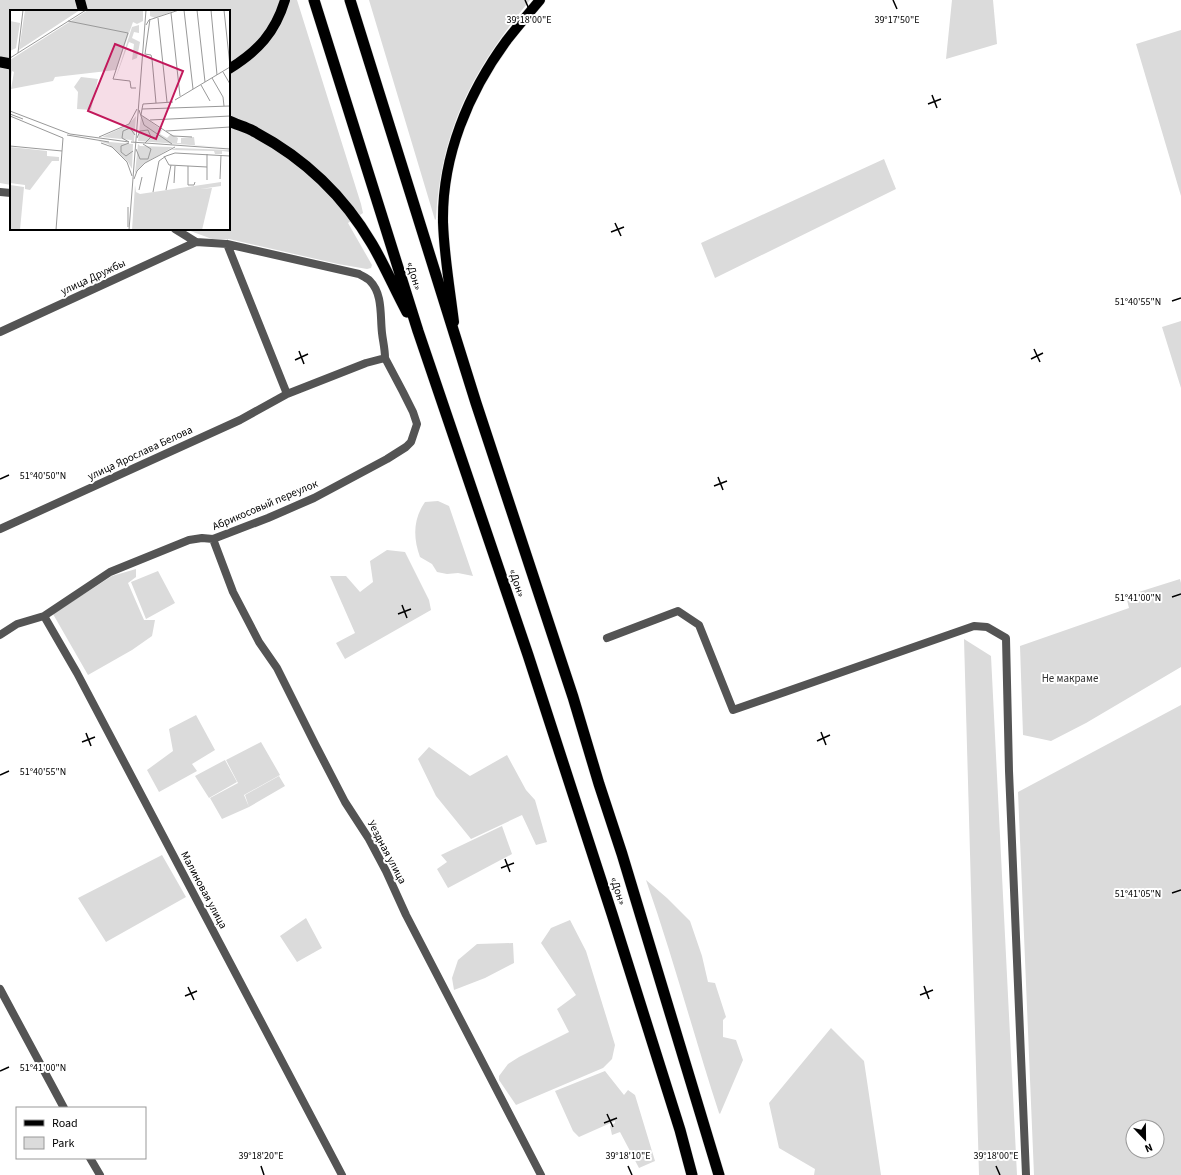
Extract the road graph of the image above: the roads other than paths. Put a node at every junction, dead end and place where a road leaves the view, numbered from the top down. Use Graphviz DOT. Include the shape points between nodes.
graph roads {
  1 [pos="80,0"];
  2 [pos="285,0"];
  3 [pos="314,0"];
  4 [pos="350,0"];
  5 [pos="540,0"];
  6 [pos="83,10"];
  7 [pos="0,62"];
  8 [pos="10,64"];
  9 [pos="230,68"];
  10 [pos="230,121"];
  11 [pos="0,192"];
  12 [pos="10,193"];
  13 [pos="176,230"];
  14 [pos="196,242"];
  15 [pos="227,244"];
  16 [pos="418,331"];
  17 [pos="0,332"];
  18 [pos="455,336"];
  19 [pos="385,358"];
  20 [pos="287,394"];
  21 [pos="0,529"];
  22 [pos="213,539"];
  23 [pos="44,616"];
  24 [pos="0,635"];
  25 [pos="607,638"];
  26 [pos="0,989"];
  27 [pos="63,1107"];
  28 [pos="91,1159"];
  29 [pos="100,1175"];
  30 [pos="342,1175"];
  31 [pos="542,1175"];
  32 [pos="692,1175"];
  33 [pos="719,1175"];
  34 [pos="1026,1175"];
  1 -- 6 [label="main road"];
  2 -- 9 [label="main road" via="275,26 263,42"];
  3 -- 16 [label="highway, «Дон»"];
  4 -- 18 [label="highway, «Дон»"];
  5 -- 18 [label="main road" via="507,41 481,82 461,122 451,152 443,224"];
  7 -- 8 [label="highway"];
  10 -- 16 [label="highway" via="284,148 316,173 335,193 373,245 394,290"];
  11 -- 12 [label="street"];
  13 -- 14 [label="street"];
  14 -- 15 [label="street"];
  14 -- 17 [label="street, улица Дружбы"];
  15 -- 19 [label="street" via="359,274 370,281 380,304"];
  15 -- 20 [label="street"];
  16 -- 32 [label="highway, «Дон»" via="533,670 680,1130"];
  18 -- 33 [label="highway, «Дон»" via="573,697"];
  19 -- 20 [label="street, улица Ярослава Белова"];
  19 -- 22 [label="street, Абрикосовый переулок" via="404,392 417,424 411,442 387,459 314,498"];
  20 -- 21 [label="street, улица Ярослава Белова" via="240,420"];
  22 -- 23 [label="street, Абрикосовый переулок" via="189,540 110,572"];
  22 -- 31 [label="street, Уездная улица" via="233,592 259,642 277,668 345,802 386,870 406,915"];
  23 -- 24 [label="street, Абрикосовый переулок" via="17,624"];
  23 -- 30 [label="street, Малиновая улица"];
  25 -- 34 [label="street" via="678,610 699,625 733,710 974,626 986,627 1006,638"];
  26 -- 27 [label="street"];
  28 -- 29 [label="street"];
}
